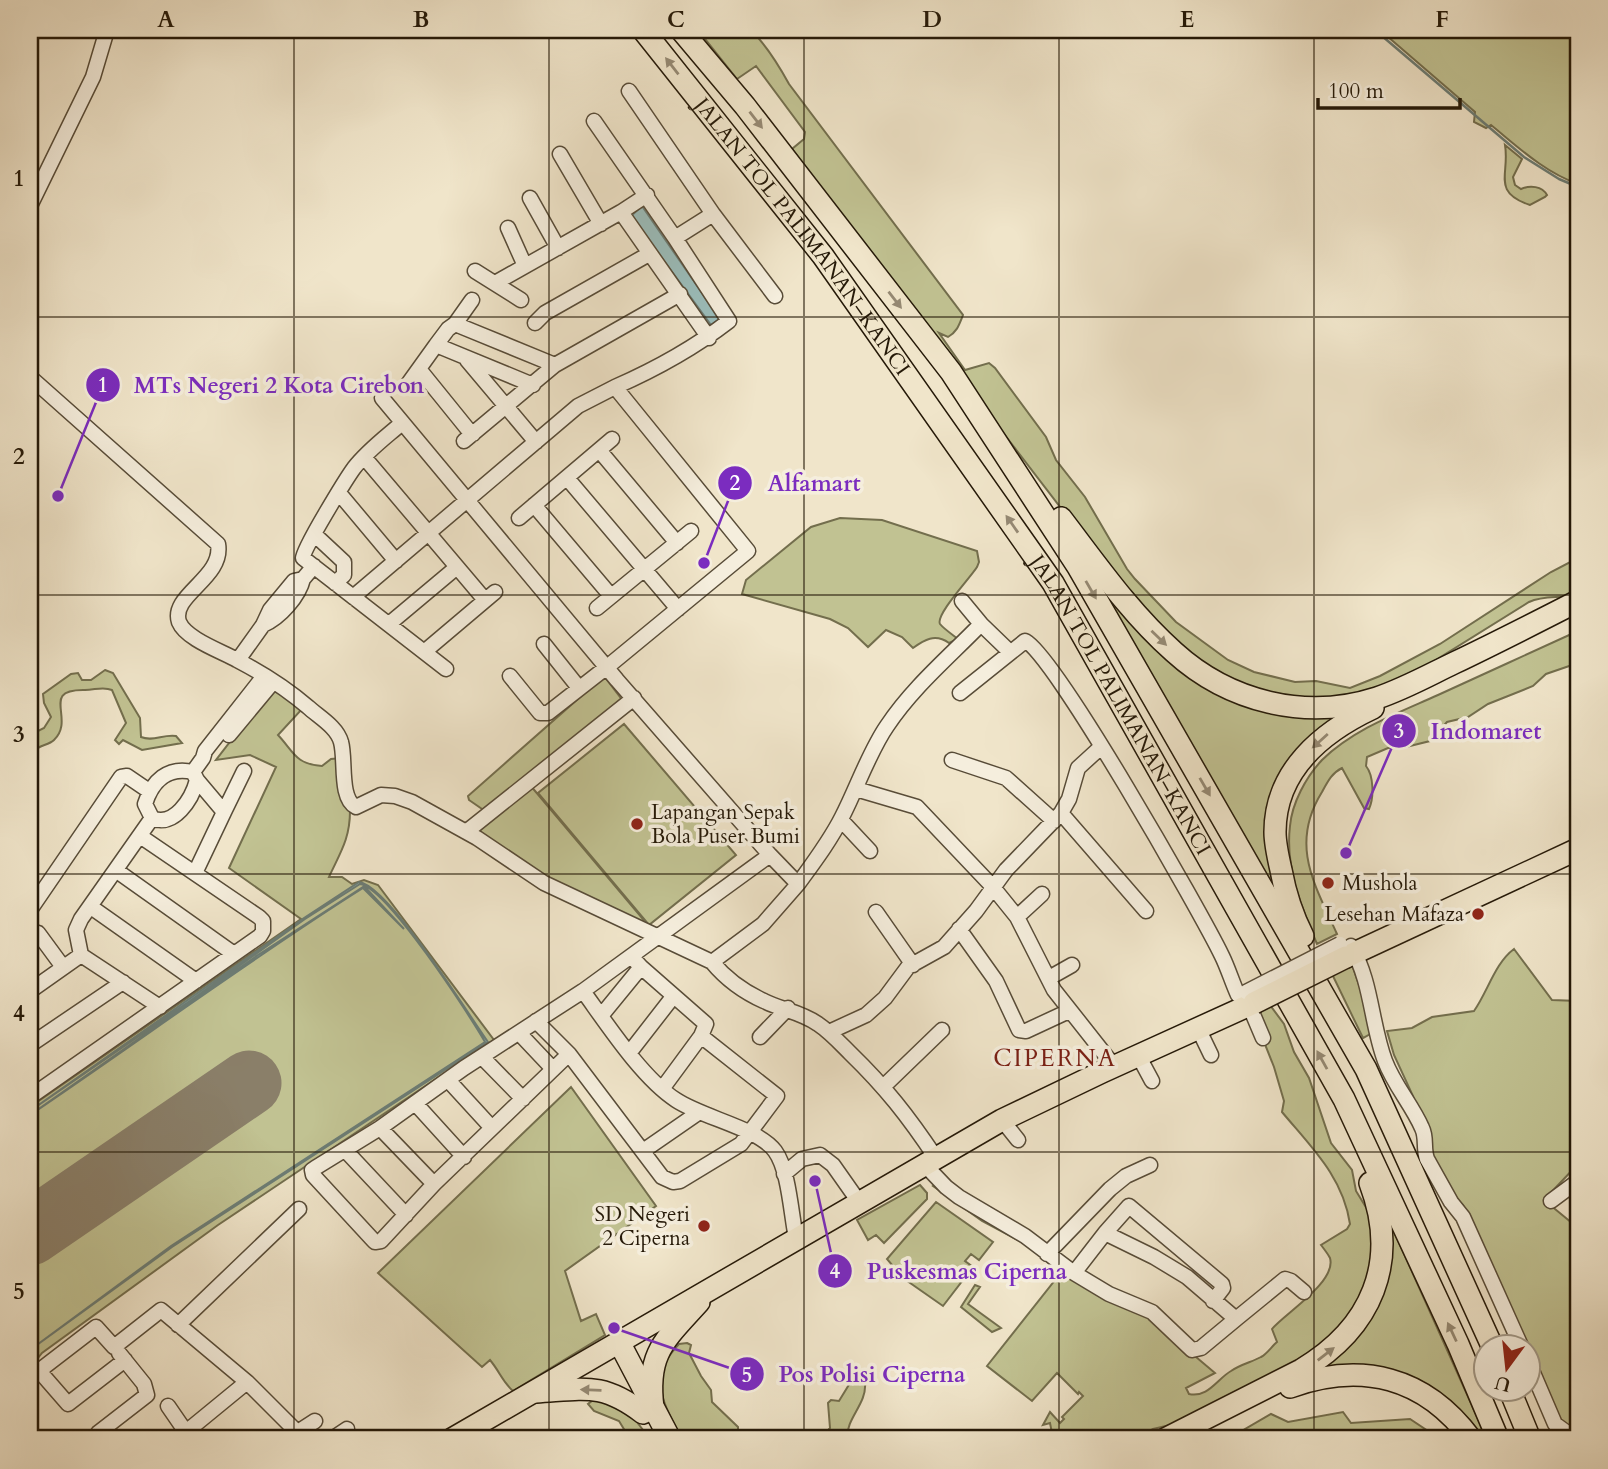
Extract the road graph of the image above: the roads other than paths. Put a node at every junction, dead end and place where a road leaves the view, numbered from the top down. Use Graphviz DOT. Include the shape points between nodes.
graph roads {
  1 [pos="107,30"];
  2 [pos="643,30"];
  3 [pos="681,30"];
  4 [pos="629,90"];
  5 [pos="594,121"];
  6 [pos="560,154"];
  7 [pos="647,195"];
  8 [pos="530,198"];
  9 [pos="30,206"];
  10 [pos="621,212"];
  11 [pos="713,214"];
  12 [pos="601,224"];
  13 [pos="508,228"];
  14 [pos="676,238"];
  15 [pos="558,247"];
  16 [pos="649,254"];
  17 [pos="525,266"];
  18 [pos="475,271"];
  19 [pos="495,283"];
  20 [pos="680,294"];
  21 [pos="775,296"];
  22 [pos="472,300"];
  23 [pos="521,300"];
  24 [pos="535,323"];
  25 [pos="455,324"];
  26 [pos="711,336"];
  27 [pos="436,345"];
  28 [pos="465,358"];
  29 [pos="555,365"];
  30 [pos="419,369"];
  31 [pos="951,373"];
  32 [pos="30,377"];
  33 [pos="513,378"];
  34 [pos="408,384"];
  35 [pos="533,385"];
  36 [pos="615,387"];
  37 [pos="382,398"];
  38 [pos="502,402"];
  39 [pos="402,423"];
  40 [pos="612,439"];
  41 [pos="536,442"];
  42 [pos="599,450"];
  43 [pos="364,457"];
  44 [pos="567,478"];
  45 [pos="339,493"];
  46 [pos="467,500"];
  47 [pos="534,505"];
  48 [pos="519,518"];
  49 [pos="691,531"];
  50 [pos="429,533"];
  51 [pos="314,534"];
  52 [pos="677,543"];
  53 [pos="396,561"];
  54 [pos="314,566"];
  55 [pos="457,567"];
  56 [pos="644,570"];
  57 [pos="335,583"];
  58 [pos="611,596"];
  59 [pos="353,597"];
  60 [pos="962,601"];
  61 [pos="1578,601"];
  62 [pos="597,608"];
  63 [pos="678,609"];
  64 [pos="1578,614"];
  65 [pos="389,624"];
  66 [pos="981,624"];
  67 [pos="544,644"];
  68 [pos="424,652"];
  69 [pos="1010,652"];
  70 [pos="238,660"];
  71 [pos="606,667"];
  72 [pos="446,669"];
  73 [pos="510,676"];
  74 [pos="268,679"];
  75 [pos="579,688"];
  76 [pos="960,693"];
  77 [pos="634,698"];
  78 [pos="1101,747"];
  79 [pos="952,760"];
  80 [pos="244,771"];
  81 [pos="195,776"];
  82 [pos="856,789"];
  83 [pos="149,791"];
  84 [pos="224,812"];
  85 [pos="1057,817"];
  86 [pos="152,818"];
  87 [pos="841,820"];
  88 [pos="466,832"];
  89 [pos="140,836"];
  90 [pos="870,851"];
  91 [pos="1577,853"];
  92 [pos="770,855"];
  93 [pos="117,871"];
  94 [pos="195,873"];
  95 [pos="798,884"];
  96 [pos="992,886"];
  97 [pos="1042,894"];
  98 [pos="91,907"];
  99 [pos="30,910"];
  100 [pos="1146,911"];
  101 [pos="876,912"];
  102 [pos="1017,917"];
  103 [pos="959,929"];
  104 [pos="34,935"];
  105 [pos="660,936"];
  106 [pos="1347,951"];
  107 [pos="234,954"];
  108 [pos="81,955"];
  109 [pos="636,961"];
  110 [pos="712,962"];
  111 [pos="913,965"];
  112 [pos="1072,965"];
  113 [pos="62,967"];
  114 [pos="1049,978"];
  115 [pos="196,981"];
  116 [pos="123,982"];
  117 [pos="583,990"];
  118 [pos="30,991"];
  119 [pos="672,998"];
  120 [pos="1243,1002"];
  121 [pos="160,1007"];
  122 [pos="788,1008"];
  123 [pos="1069,1011"];
  124 [pos="601,1016"];
  125 [pos="536,1021"];
  126 [pos="1198,1028"];
  127 [pos="942,1030"];
  128 [pos="829,1032"];
  129 [pos="519,1033"];
  130 [pos="701,1037"];
  131 [pos="760,1037"];
  132 [pos="1263,1038"];
  133 [pos="30,1045"];
  134 [pos="630,1052"];
  135 [pos="569,1054"];
  136 [pos="1138,1055"];
  137 [pos="1211,1055"];
  138 [pos="482,1057"];
  139 [pos="1114,1066"];
  140 [pos="553,1069"];
  141 [pos="1366,1069"];
  142 [pos="448,1080"];
  143 [pos="1152,1081"];
  144 [pos="884,1086"];
  145 [pos="1336,1086"];
  146 [pos="662,1089"];
  147 [pos="30,1097"];
  148 [pos="523,1099"];
  149 [pos="415,1103"];
  150 [pos="698,1113"];
  151 [pos="1002,1121"];
  152 [pos="380,1128"];
  153 [pos="492,1129"];
  154 [pos="750,1132"];
  155 [pos="1017,1140"];
  156 [pos="345,1150"];
  157 [pos="643,1151"];
  158 [pos="464,1157"];
  159 [pos="930,1161"];
  160 [pos="1150,1165"];
  161 [pos="783,1174"];
  162 [pos="1578,1181"];
  163 [pos="434,1184"];
  164 [pos="1110,1189"];
  165 [pos="1551,1200"];
  166 [pos="859,1202"];
  167 [pos="1129,1206"];
  168 [pos="299,1209"];
  169 [pos="406,1215"];
  170 [pos="1105,1233"];
  171 [pos="796,1238"];
  172 [pos="1047,1254"];
  173 [pos="1074,1273"];
  174 [pos="712,1287"];
  175 [pos="1304,1292"];
  176 [pos="1213,1301"];
  177 [pos="1236,1319"];
  178 [pos="178,1325"];
  179 [pos="1486,1332"];
  180 [pos="1515,1332"];
  181 [pos="613,1345"];
  182 [pos="114,1347"];
  183 [pos="125,1360"];
  184 [pos="247,1382"];
  185 [pos="533,1392"];
  186 [pos="1542,1394"];
  187 [pos="1515,1402"];
  188 [pos="168,1406"];
  189 [pos="648,1410"];
  190 [pos="315,1421"];
  191 [pos="347,1429"];
  192 [pos="1578,1435"];
  193 [pos="301,1436"];
  194 [pos="183,1437"];
  195 [pos="104,1439"];
  196 [pos="332,1439"];
  197 [pos="453,1439"];
  198 [pos="658,1439"];
  199 [pos="670,1439"];
  200 [pos="1165,1439"];
  201 [pos="1192,1439"];
  202 [pos="1471,1439"];
  203 [pos="1498,1439"];
  204 [pos="1530,1439"];
  1 -- 9 [label="street" via="93,78"];
  145 -- 2 [label="highway, JALAN TOL PALIMANAN–KANCI, one-way" via="1053,583 823,256"];
  3 -- 31 [label="highway, JALAN TOL PALIMANAN–KANCI, one-way"];
  4 -- 11 [label="street"];
  5 -- 7 [label="street"];
  6 -- 12 [label="street"];
  7 -- 10 [label="street"];
  7 -- 14 [label="street"];
  8 -- 15 [label="street"];
  10 -- 12 [label="street"];
  10 -- 16 [label="street"];
  11 -- 14 [label="street"];
  11 -- 21 [label="street"];
  12 -- 15 [label="street"];
  13 -- 17 [label="street"];
  14 -- 26 [label="street" via="729,321"];
  15 -- 17 [label="street"];
  16 -- 20 [label="street"];
  16 -- 24 [label="street"];
  17 -- 19 [label="street"];
  18 -- 19 [label="street"];
  19 -- 23 [label="street"];
  20 -- 26 [label="street"];
  20 -- 29 [label="street"];
  22 -- 25 [label="street"];
  25 -- 27 [label="street"];
  25 -- 29 [label="street"];
  26 -- 36 [label="street"];
  27 -- 28 [label="street"];
  27 -- 30 [label="street"];
  28 -- 33 [label="street"];
  28 -- 38 [label="street"];
  29 -- 35 [label="street"];
  30 -- 34 [label="street"];
  30 -- 38 [label="street" via="470,432 469,437"];
  31 -- 61 [label="highway, one-way" via="1137,616 1193,668 1247,696 1311,708 1378,698"];
  31 -- 141 [label="highway, JALAN TOL PALIMANAN–KANCI, one-way" via="1085,578"];
  32 -- 70 [label="street" via="218,544 214,568 185,599 179,622 200,641"];
  33 -- 35 [label="street"];
  33 -- 38 [label="street"];
  35 -- 38 [label="street"];
  36 -- 41 [label="street" via="578,406"];
  36 -- 63 [label="street" via="748,551"];
  37 -- 39 [label="street"];
  38 -- 41 [label="street"];
  39 -- 43 [label="street"];
  39 -- 46 [label="street"];
  40 -- 42 [label="street"];
  41 -- 46 [label="street"];
  42 -- 44 [label="street"];
  42 -- 52 [label="street"];
  43 -- 45 [label="street"];
  43 -- 50 [label="street"];
  44 -- 47 [label="street"];
  44 -- 56 [label="street"];
  45 -- 51 [label="street"];
  45 -- 53 [label="street"];
  46 -- 50 [label="street"];
  46 -- 71 [label="street"];
  47 -- 48 [label="street"];
  47 -- 58 [label="street"];
  49 -- 52 [label="street"];
  50 -- 53 [label="street"];
  50 -- 55 [label="street"];
  51 -- 54 [label="street" via="303,554"];
  51 -- 57 [label="street" via="344,562 344,575"];
  52 -- 56 [label="street"];
  53 -- 59 [label="street"];
  54 -- 57 [label="street"];
  54 -- 70 [label="street" via="303,579 294,581"];
  55 -- 65 [label="street"];
  55 -- 68 [label="street" via="490,596"];
  56 -- 58 [label="street"];
  56 -- 63 [label="street"];
  57 -- 59 [label="street"];
  58 -- 62 [label="street"];
  59 -- 65 [label="street"];
  60 -- 66 [label="street"];
  63 -- 71 [label="street"];
  64 -- 141 [label="highway, one-way" via="1353,717 1321,738 1287,780 1276,813 1275,834 1283,884 1296,922"];
  65 -- 68 [label="street"];
  66 -- 69 [label="street"];
  66 -- 82 [label="street" via="906,700 884,729"];
  67 -- 75 [label="street"];
  68 -- 72 [label="street"];
  69 -- 76 [label="street"];
  69 -- 78 [label="street" via="1026,641 1038,650"];
  70 -- 74 [label="street"];
  71 -- 75 [label="street"];
  71 -- 77 [label="street"];
  73 -- 75 [label="street" via="543,714"];
  74 -- 81 [label="street" via="205,751"];
  74 -- 88 [label="street" via="336,732 346,794 354,807 381,795 395,796"];
  77 -- 88 [label="street"];
  77 -- 92 [label="street"];
  78 -- 85 [label="street" via="1078,768 1069,799"];
  78 -- 120 [label="street" via="1222,956"];
  79 -- 85 [label="street" via="1006,778"];
  80 -- 84 [label="street"];
  81 -- 83 [label="street" via="173,771"];
  81 -- 84 [label="street"];
  81 -- 86 [label="street" via="191,796 170,819 160,822"];
  82 -- 87 [label="street"];
  82 -- 96 [label="street" via="916,807"];
  83 -- 86 [label="street" via="145,804"];
  83 -- 99 [label="street" via="121,776"];
  84 -- 94 [label="street"];
  85 -- 96 [label="street"];
  85 -- 100 [label="street"];
  86 -- 89 [label="street"];
  87 -- 90 [label="street"];
  87 -- 95 [label="street"];
  88 -- 105 [label="street" via="544,883"];
  89 -- 93 [label="street"];
  89 -- 94 [label="street"];
  91 -- 106 [label="highway"];
  92 -- 95 [label="street"];
  92 -- 105 [label="street"];
  93 -- 98 [label="street"];
  93 -- 107 [label="street"];
  94 -- 107 [label="street" via="263,922 260,936"];
  95 -- 110 [label="street" via="763,924"];
  96 -- 102 [label="street"];
  96 -- 103 [label="street"];
  97 -- 102 [label="street"];
  98 -- 108 [label="street" via="76,930"];
  98 -- 115 [label="street"];
  99 -- 104 [label="street" via="39,921"];
  101 -- 111 [label="street"];
  102 -- 114 [label="street"];
  103 -- 111 [label="street" via="944,947"];
  103 -- 123 [label="street" via="996,981 1019,1030"];
  104 -- 113 [label="street"];
  105 -- 109 [label="street"];
  105 -- 110 [label="street"];
  106 -- 120 [label="highway, bridge"];
  106 -- 180 [label="street" via="1372,1004 1385,1062 1424,1132 1427,1159 1463,1217"];
  107 -- 115 [label="street"];
  108 -- 113 [label="street"];
  108 -- 116 [label="street"];
  109 -- 117 [label="street"];
  109 -- 124 [label="street"];
  109 -- 130 [label="street" via="702,1018 706,1024"];
  110 -- 122 [label="street" via="744,990"];
  111 -- 128 [label="street" via="876,1007"];
  112 -- 114 [label="street"];
  113 -- 118 [label="street"];
  114 -- 123 [label="street"];
  115 -- 121 [label="street"];
  116 -- 121 [label="street"];
  116 -- 133 [label="street"];
  117 -- 124 [label="street"];
  117 -- 125 [label="street"];
  119 -- 134 [label="street"];
  120 -- 126 [label="highway"];
  120 -- 132 [label="street"];
  121 -- 147 [label="street"];
  122 -- 128 [label="street"];
  122 -- 131 [label="street"];
  123 -- 139 [label="street"];
  124 -- 134 [label="street"];
  125 -- 129 [label="street"];
  125 -- 135 [label="street"];
  126 -- 136 [label="highway"];
  126 -- 137 [label="street"];
  127 -- 144 [label="street"];
  128 -- 144 [label="street"];
  129 -- 138 [label="street"];
  129 -- 140 [label="street"];
  130 -- 146 [label="street"];
  130 -- 154 [label="street" via="776,1095"];
  134 -- 146 [label="street"];
  135 -- 140 [label="street"];
  135 -- 157 [label="street"];
  136 -- 139 [label="highway"];
  136 -- 143 [label="street"];
  138 -- 142 [label="street"];
  138 -- 148 [label="street"];
  139 -- 151 [label="highway"];
  140 -- 148 [label="street"];
  141 -- 179 [label="highway, JALAN TOL PALIMANAN–KANCI"];
  142 -- 149 [label="street"];
  142 -- 153 [label="street"];
  144 -- 159 [label="street" via="905,1111"];
  200 -- 145 [label="highway, one-way" via="1319,1360 1347,1335 1368,1305 1380,1268 1378,1203"];
  203 -- 145 [label="highway, JALAN TOL PALIMANAN–KANCI, one-way"];
  146 -- 150 [label="street"];
  148 -- 153 [label="street"];
  149 -- 152 [label="street"];
  149 -- 158 [label="street"];
  150 -- 154 [label="street"];
  150 -- 157 [label="street"];
  151 -- 155 [label="street"];
  151 -- 159 [label="highway"];
  152 -- 156 [label="street"];
  152 -- 163 [label="street"];
  153 -- 158 [label="street"];
  154 -- 157 [label="street" via="735,1149 680,1181 662,1177"];
  154 -- 161 [label="street" via="773,1148"];
  156 -- 169 [label="street"];
  156 -- 169 [label="street" via="312,1170 313,1175 375,1242"];
  158 -- 163 [label="street"];
  159 -- 166 [label="highway"];
  159 -- 172 [label="street" via="953,1192"];
  160 -- 164 [label="street"];
  161 -- 166 [label="street" via="802,1159 820,1155 833,1165"];
  161 -- 171 [label="street"];
  162 -- 165 [label="street"];
  163 -- 169 [label="street"];
  164 -- 167 [label="street"];
  164 -- 172 [label="street"];
  166 -- 171 [label="highway"];
  167 -- 170 [label="street"];
  167 -- 176 [label="street" via="1222,1284"];
  168 -- 178 [label="street"];
  170 -- 173 [label="street"];
  170 -- 176 [label="street" via="1187,1276"];
  171 -- 174 [label="highway"];
  172 -- 173 [label="street"];
  173 -- 177 [label="street" via="1152,1312 1192,1350 1199,1350"];
  174 -- 181 [label="highway"];
  174 -- 189 [label="highway" via="657,1354"];
  175 -- 177 [label="street" via="1285,1279"];
  176 -- 177 [label="street"];
  178 -- 182 [label="street" via="158,1310"];
  178 -- 184 [label="street"];
  181 -- 185 [label="highway"];
  181 -- 189 [label="highway"];
  182 -- 183 [label="street"];
  182 -- 183 [label="street" via="96,1327 41,1373 68,1404"];
  183 -- 195 [label="street" via="147,1395 98,1433"];
  184 -- 193 [label="street"];
  184 -- 194 [label="street"];
  189 -- 185 [label="highway, one-way" via="603,1391"];
  185 -- 197 [label="highway"];
  186 -- 192 [label="street" via="1555,1424"];
  187 -- 204 [label="highway"];
  188 -- 194 [label="street"];
  189 -- 198 [label="highway"];
  189 -- 199 [label="highway"];
  190 -- 193 [label="street"];
  191 -- 196 [label="street"];
  201 -- 202 [label="highway" via="1290,1387 1342,1374 1382,1378 1416,1391 1450,1414"];
}
